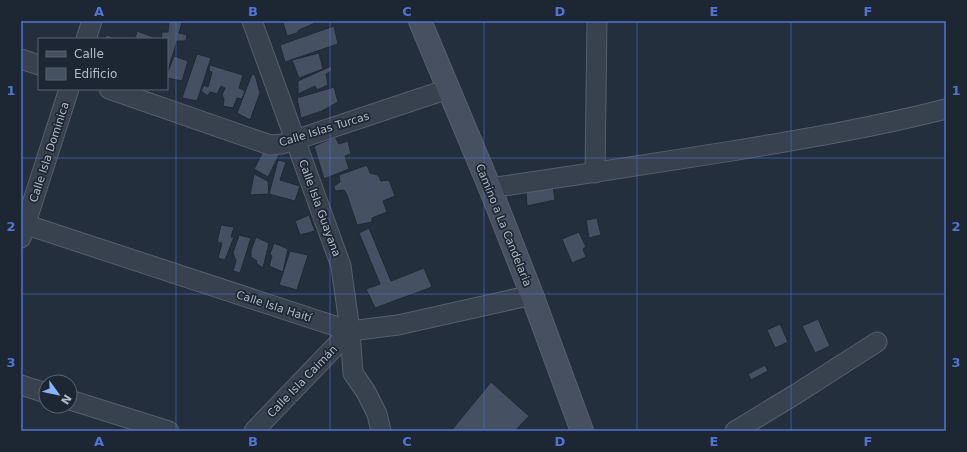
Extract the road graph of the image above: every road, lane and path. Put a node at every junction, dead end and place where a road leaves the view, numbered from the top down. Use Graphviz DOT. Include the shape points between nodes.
graph roads {
  1 [pos="92,21"];
  2 [pos="252,21"];
  3 [pos="420,21"];
  4 [pos="597,21"];
  5 [pos="86,38"];
  6 [pos="21,59"];
  7 [pos="38,65"];
  8 [pos="448,89"];
  9 [pos="70,90"];
  10 [pos="112,90"];
  11 [pos="946,109"];
  12 [pos="295,140"];
  13 [pos="595,173"];
  14 [pos="490,188"];
  15 [pos="22,229"];
  16 [pos="532,295"];
  17 [pos="350,331"];
  18 [pos="877,342"];
  19 [pos="21,385"];
  20 [pos="38,390"];
  21 [pos="78,403"];
  22 [pos="169,431"];
  23 [pos="254,431"];
  24 [pos="381,431"];
  25 [pos="582,431"];
  26 [pos="735,431"];
  1 -- 5 [label="street"];
  2 -- 12 [label="street, Calle Isla Guayana"];
  3 -- 8 [label="street, Camino a La Candelaria"];
  4 -- 13 [label="street"];
  6 -- 7 [label="street"];
  8 -- 12 [label="street, Calle Islas Turcas"];
  8 -- 14 [label="street, Camino a La Candelaria"];
  9 -- 15 [label="street, Calle Isla Dominica"];
  10 -- 12 [label="street, Calle Islas Turcas" via="270,144"];
  11 -- 13 [label="street" via="839,133"];
  12 -- 17 [label="street, Calle Isla Guayana" via="341,266"];
  13 -- 14 [label="street"];
  14 -- 16 [label="street, Camino a La Candelaria"];
  15 -- 17 [label="street, Calle Isla Haití" via="139,263"];
  16 -- 17 [label="street, Calle Isla Haití" via="398,326"];
  16 -- 25 [label="street, Camino a La Candelaria"];
  17 -- 23 [label="street, Calle Isla Caimán"];
  17 -- 24 [label="street, Calle Isla Guayana" via="353,373 377,414"];
  18 -- 26 [label="street"];
  19 -- 20 [label="street"];
  21 -- 22 [label="street"];
}
